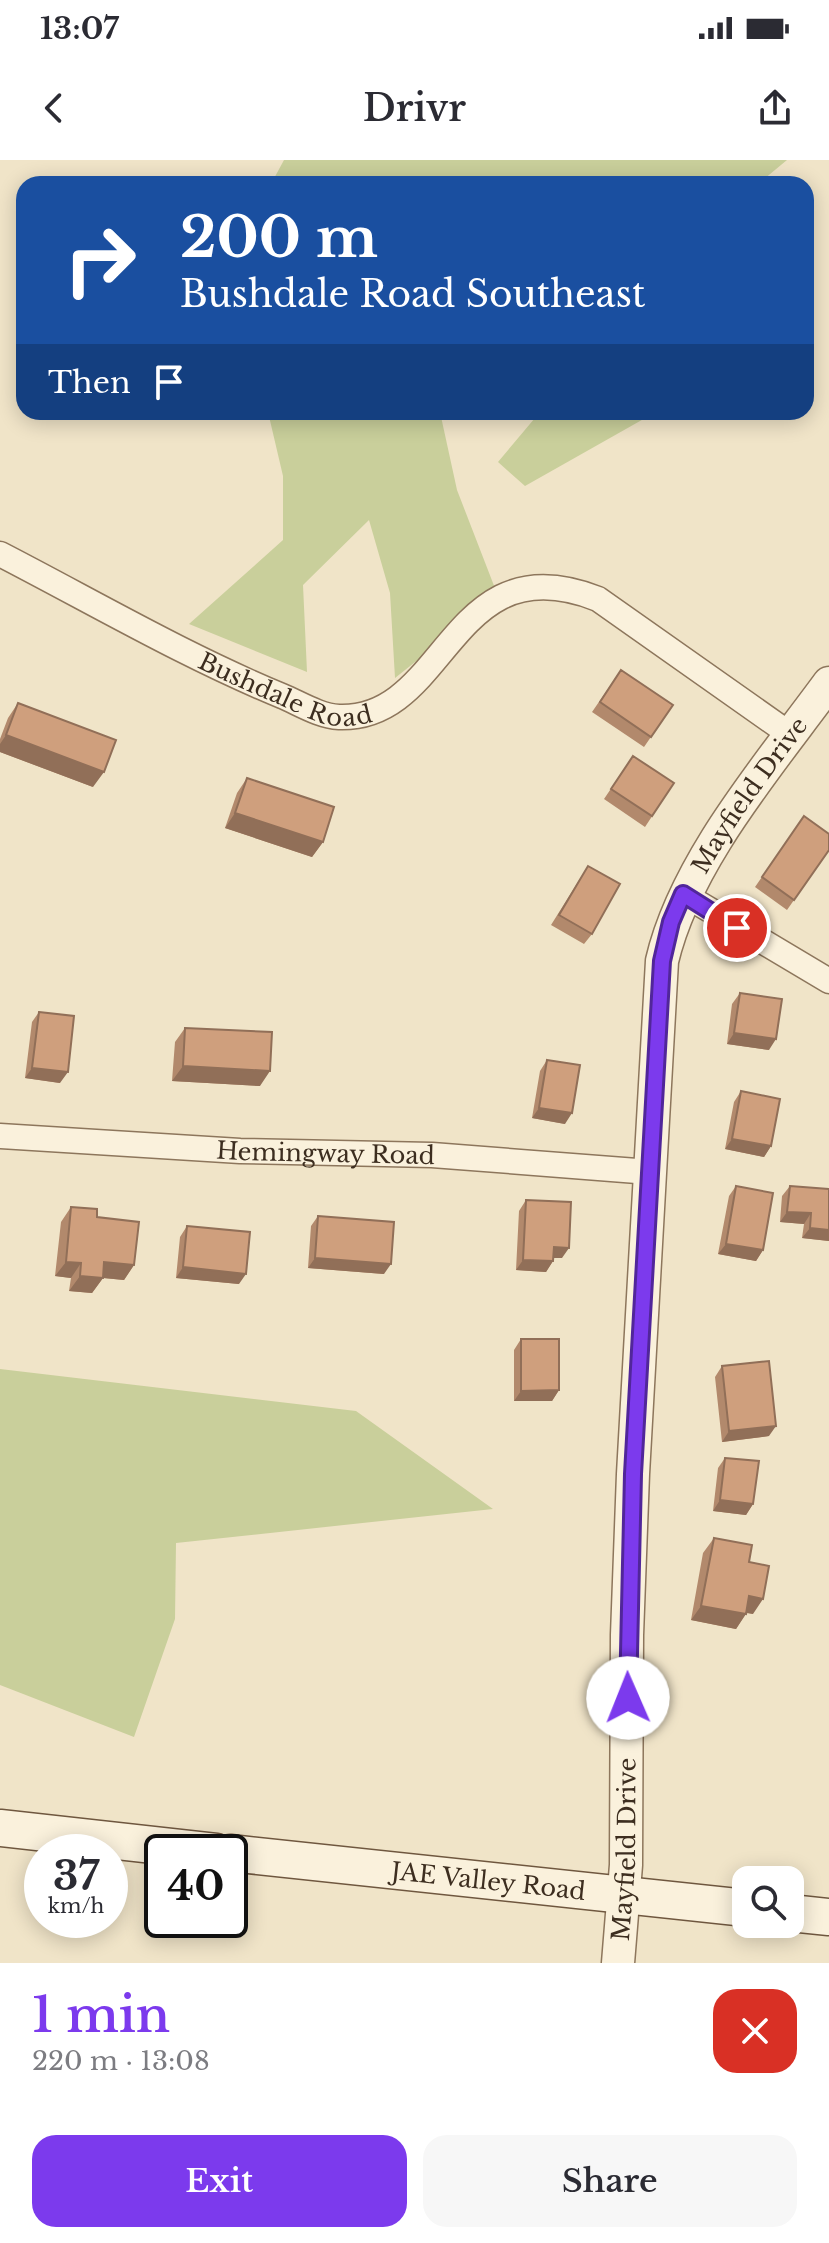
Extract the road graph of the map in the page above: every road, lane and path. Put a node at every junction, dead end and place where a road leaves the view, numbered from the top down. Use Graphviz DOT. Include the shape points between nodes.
graph roads {
  1 [pos="0,554"];
  2 [pos="829,683"];
  3 [pos="791,735"];
  4 [pos="683,894"];
  5 [pos="829,981"];
  6 [pos="0,1136"];
  7 [pos="650,1172"];
  8 [pos="0,1828"];
  9 [pos="144,1844"];
  10 [pos="248,1855"];
  11 [pos="624,1895"];
  12 [pos="732,1907"];
  13 [pos="804,1914"];
  14 [pos="829,1917"];
  15 [pos="618,1963"];
  1 -- 3 [label="street, Bushdale Road" via="253,684 337,717 384,707 491,603 518,589 569,588 598,599"];
  2 -- 3 [label="street, Mayfield Drive"];
  3 -- 4 [label="street, Mayfield Drive"];
  4 -- 5 [label="street"];
  4 -- 7 [label="street, Mayfield Drive" via="662,961"];
  6 -- 7 [label="street, Hemingway Road" via="240,1151 432,1155"];
  7 -- 11 [label="street, Mayfield Drive" via="627,1635"];
  8 -- 9 [label="main road"];
  10 -- 11 [label="main road, JAE Valley Road"];
  11 -- 12 [label="main road, JAE Valley Road"];
  11 -- 15 [label="street, Mayfield Drive"];
  13 -- 14 [label="main road"];
}
